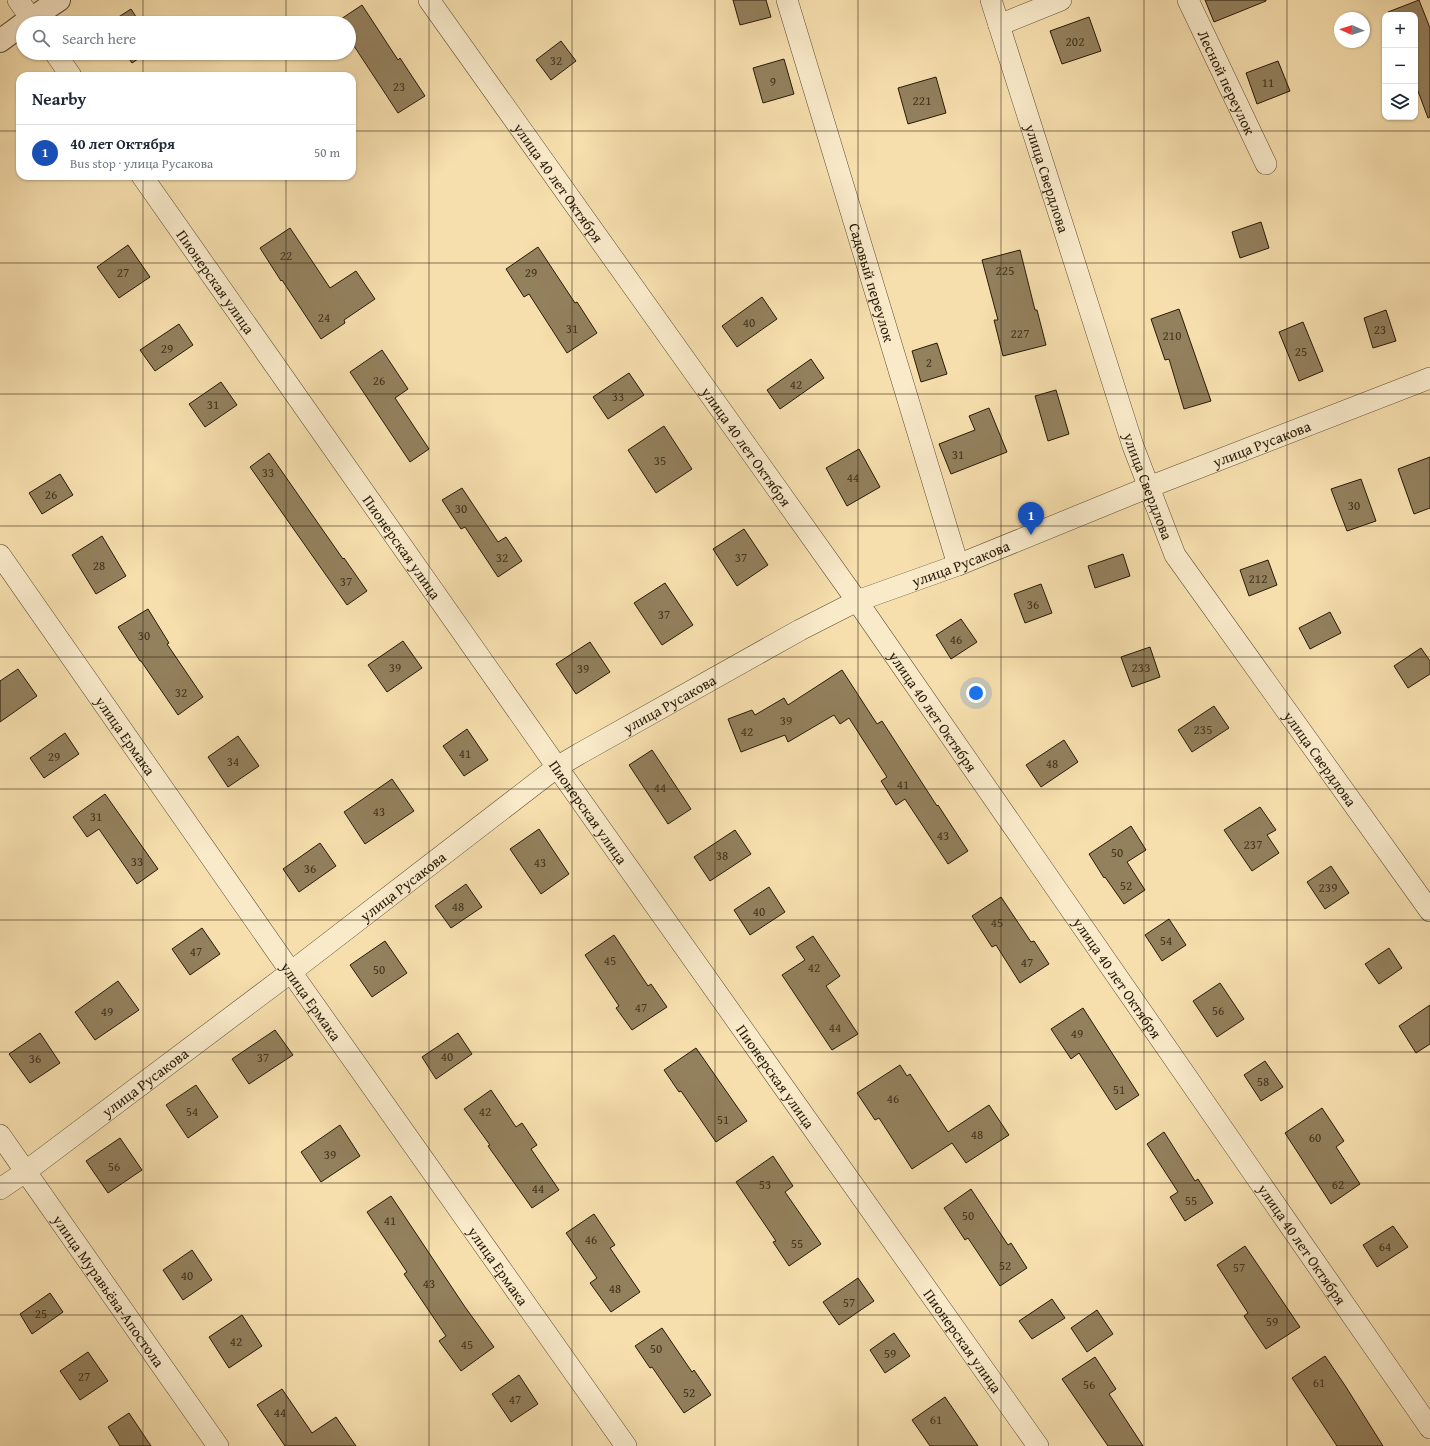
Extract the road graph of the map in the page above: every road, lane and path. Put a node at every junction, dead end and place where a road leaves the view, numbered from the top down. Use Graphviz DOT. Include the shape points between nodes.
graph roads {
  1 [pos="18,0"];
  2 [pos="59,0"];
  3 [pos="429,0"];
  4 [pos="788,0"];
  5 [pos="991,0"];
  6 [pos="1061,0"];
  7 [pos="1188,0"];
  8 [pos="25,16"];
  9 [pos="36,16"];
  10 [pos="999,25"];
  11 [pos="16,30"];
  12 [pos="0,41"];
  13 [pos="60,60"];
  14 [pos="68,72"];
  15 [pos="1266,164"];
  16 [pos="145,180"];
  17 [pos="1430,378"];
  18 [pos="1149,487"];
  19 [pos="0,555"];
  20 [pos="958,565"];
  21 [pos="857,601"];
  22 [pos="557,767"];
  23 [pos="1430,911"];
  24 [pos="291,972"];
  25 [pos="0,1135"];
  26 [pos="25,1172"];
  27 [pos="0,1189"];
  28 [pos="1430,1428"];
  29 [pos="218,1446"];
  30 [pos="626,1446"];
  31 [pos="1038,1446"];
  1 -- 8 [label="street"];
  2 -- 9 [label="street"];
  3 -- 21 [label="street, улица 40 лет Октября"];
  4 -- 20 [label="street, Садовый переулок"];
  5 -- 10 [label="street, улица Свердлова"];
  6 -- 10 [label="street"];
  7 -- 15 [label="street, Лесной переулок"];
  10 -- 18 [label="street, улица Свердлова" via="1133,446"];
  11 -- 12 [label="street"];
  13 -- 14 [label="street"];
  16 -- 22 [label="street, Пионерская улица"];
  17 -- 18 [label="street, улица Русакова"];
  18 -- 20 [label="street, улица Русакова"];
  18 -- 23 [label="street, улица Свердлова" via="1175,555"];
  19 -- 24 [label="street, улица Ермака"];
  20 -- 21 [label="street, улица Русакова"];
  21 -- 22 [label="street, улица Русакова"];
  21 -- 28 [label="street, улица 40 лет Октября"];
  22 -- 24 [label="street, улица Русакова"];
  22 -- 31 [label="street, Пионерская улица"];
  24 -- 26 [label="street, улица Русакова"];
  24 -- 30 [label="street, улица Ермака"];
  25 -- 26 [label="street, улица Муравьёва-Апостола"];
  26 -- 27 [label="street, улица Русакова"];
  26 -- 29 [label="street, улица Муравьёва-Апостола"];
}
